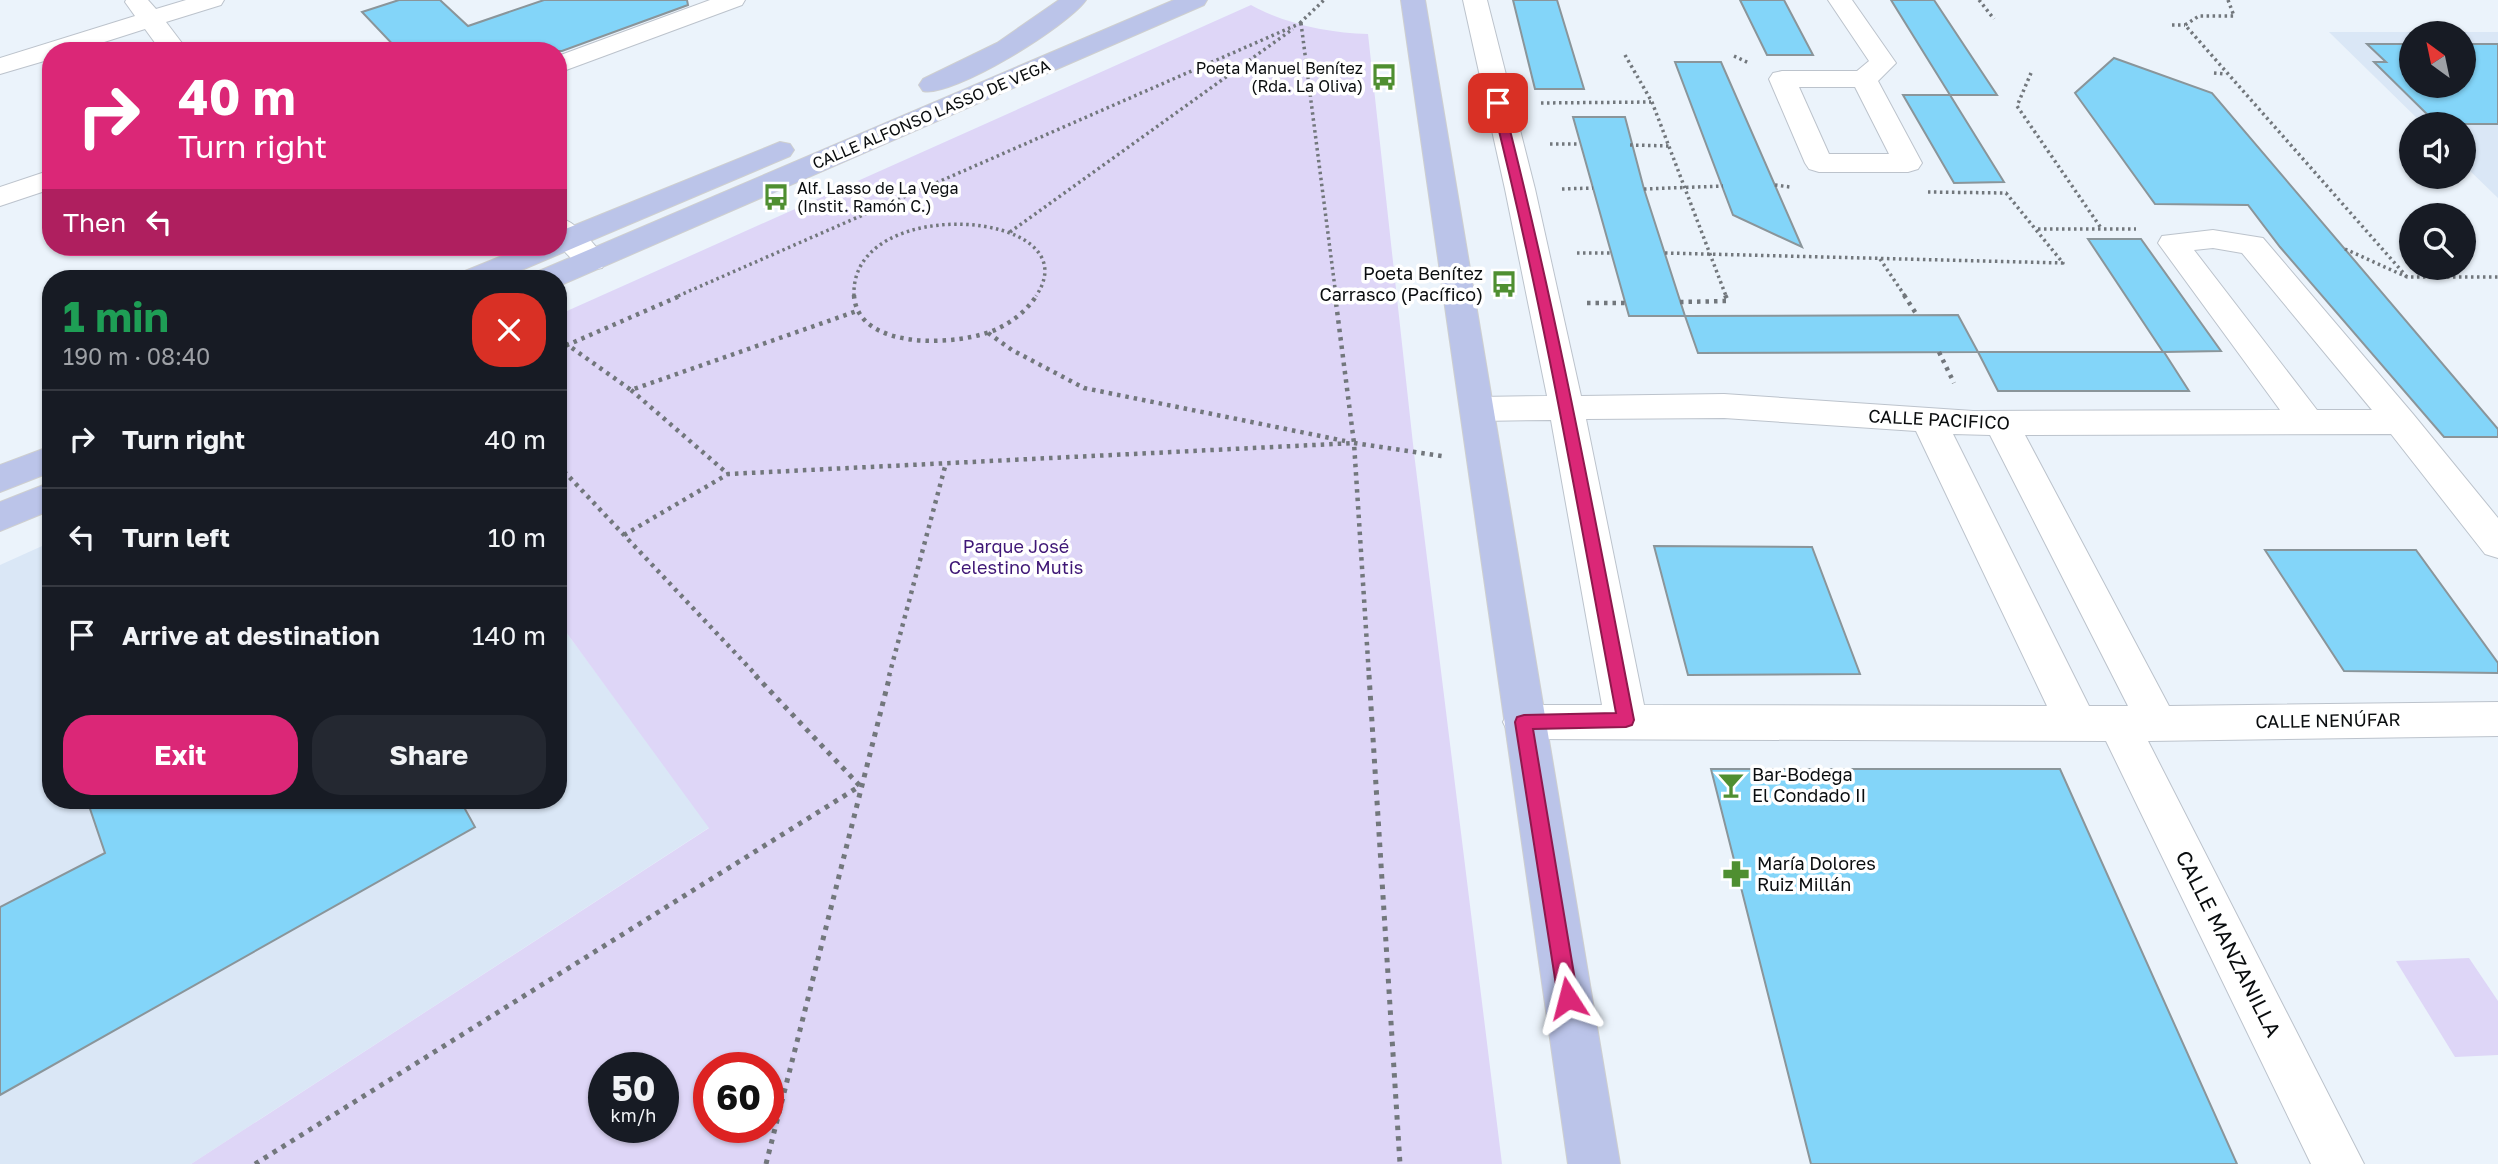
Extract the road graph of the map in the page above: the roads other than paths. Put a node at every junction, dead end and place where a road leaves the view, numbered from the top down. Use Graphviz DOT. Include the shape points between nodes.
graph roads {
  1 [pos="212,0"];
  2 [pos="733,0"];
  3 [pos="1074,0"];
  4 [pos="1195,0"];
  5 [pos="1475,0"];
  6 [pos="1840,0"];
  7 [pos="1410,2"];
  8 [pos="143,10"];
  9 [pos="61,42"];
  10 [pos="168,42"];
  11 [pos="42,50"];
  12 [pos="567,62"];
  13 [pos="0,66"];
  14 [pos="1864,79"];
  15 [pos="42,182"];
  16 [pos="0,197"];
  17 [pos="567,236"];
  18 [pos="567,244"];
  19 [pos="523,256"];
  20 [pos="591,261"];
  21 [pos="494,270"];
  22 [pos="567,271"];
  23 [pos="1566,407"];
  24 [pos="1478,409"];
  25 [pos="1929,421"];
  26 [pos="2307,422"];
  27 [pos="2402,422"];
  28 [pos="2001,423"];
  29 [pos="42,462"];
  30 [pos="0,479"];
  31 [pos="42,499"];
  32 [pos="0,516"];
  33 [pos="2498,544"];
  34 [pos="2498,719"];
  35 [pos="1626,720"];
  36 [pos="1524,722"];
  37 [pos="2117,723"];
  38 [pos="1594,1164"];
  39 [pos="2338,1164"];
  1 -- 8 [label="street"];
  2 -- 12 [label="street"];
  3 -- 17 [label="main road, CALLE ALFONSO LASSO DE VEGA" via="980,63 849,122"];
  4 -- 20 [label="main road, CALLE ALFONSO LASSO DE VEGA"];
  5 -- 23 [label="street"];
  6 -- 14 [label="street" via="1882,63"];
  7 -- 24 [label="main road"];
  8 -- 9 [label="street"];
  8 -- 10 [label="street"];
  11 -- 13 [label="street"];
  14 -- 14 [label="street" via="1782,79 1819,163 1908,163"];
  15 -- 16 [label="street"];
  18 -- 20 [label="street"];
  19 -- 21 [label="main road, CALLE ALFONSO LASSO DE VEGA"];
  20 -- 22 [label="main road, CALLE ALFONSO LASSO DE VEGA"];
  23 -- 24 [label="street, CALLE PACIFICO"];
  23 -- 25 [label="street, CALLE PACIFICO" via="1724,406"];
  23 -- 35 [label="street"];
  24 -- 36 [label="main road"];
  25 -- 28 [label="street, CALLE PACIFICO"];
  25 -- 37 [label="street, CALLE MANZANILLA"];
  26 -- 27 [label="street, CALLE PACIFICO"];
  26 -- 27 [label="street" via="2173,243 2213,239 2252,245"];
  26 -- 28 [label="street, CALLE PACIFICO"];
  27 -- 33 [label="street"];
  28 -- 37 [label="street, CALLE MANZANILLA"];
  29 -- 30 [label="main road"];
  31 -- 32 [label="main road"];
  34 -- 37 [label="street, CALLE NENÚFAR"];
  35 -- 36 [label="street, CALLE NENÚFAR"];
  35 -- 37 [label="street, CALLE NENÚFAR"];
  36 -- 38 [label="main road"];
  37 -- 39 [label="street, CALLE MANZANILLA"];
}
